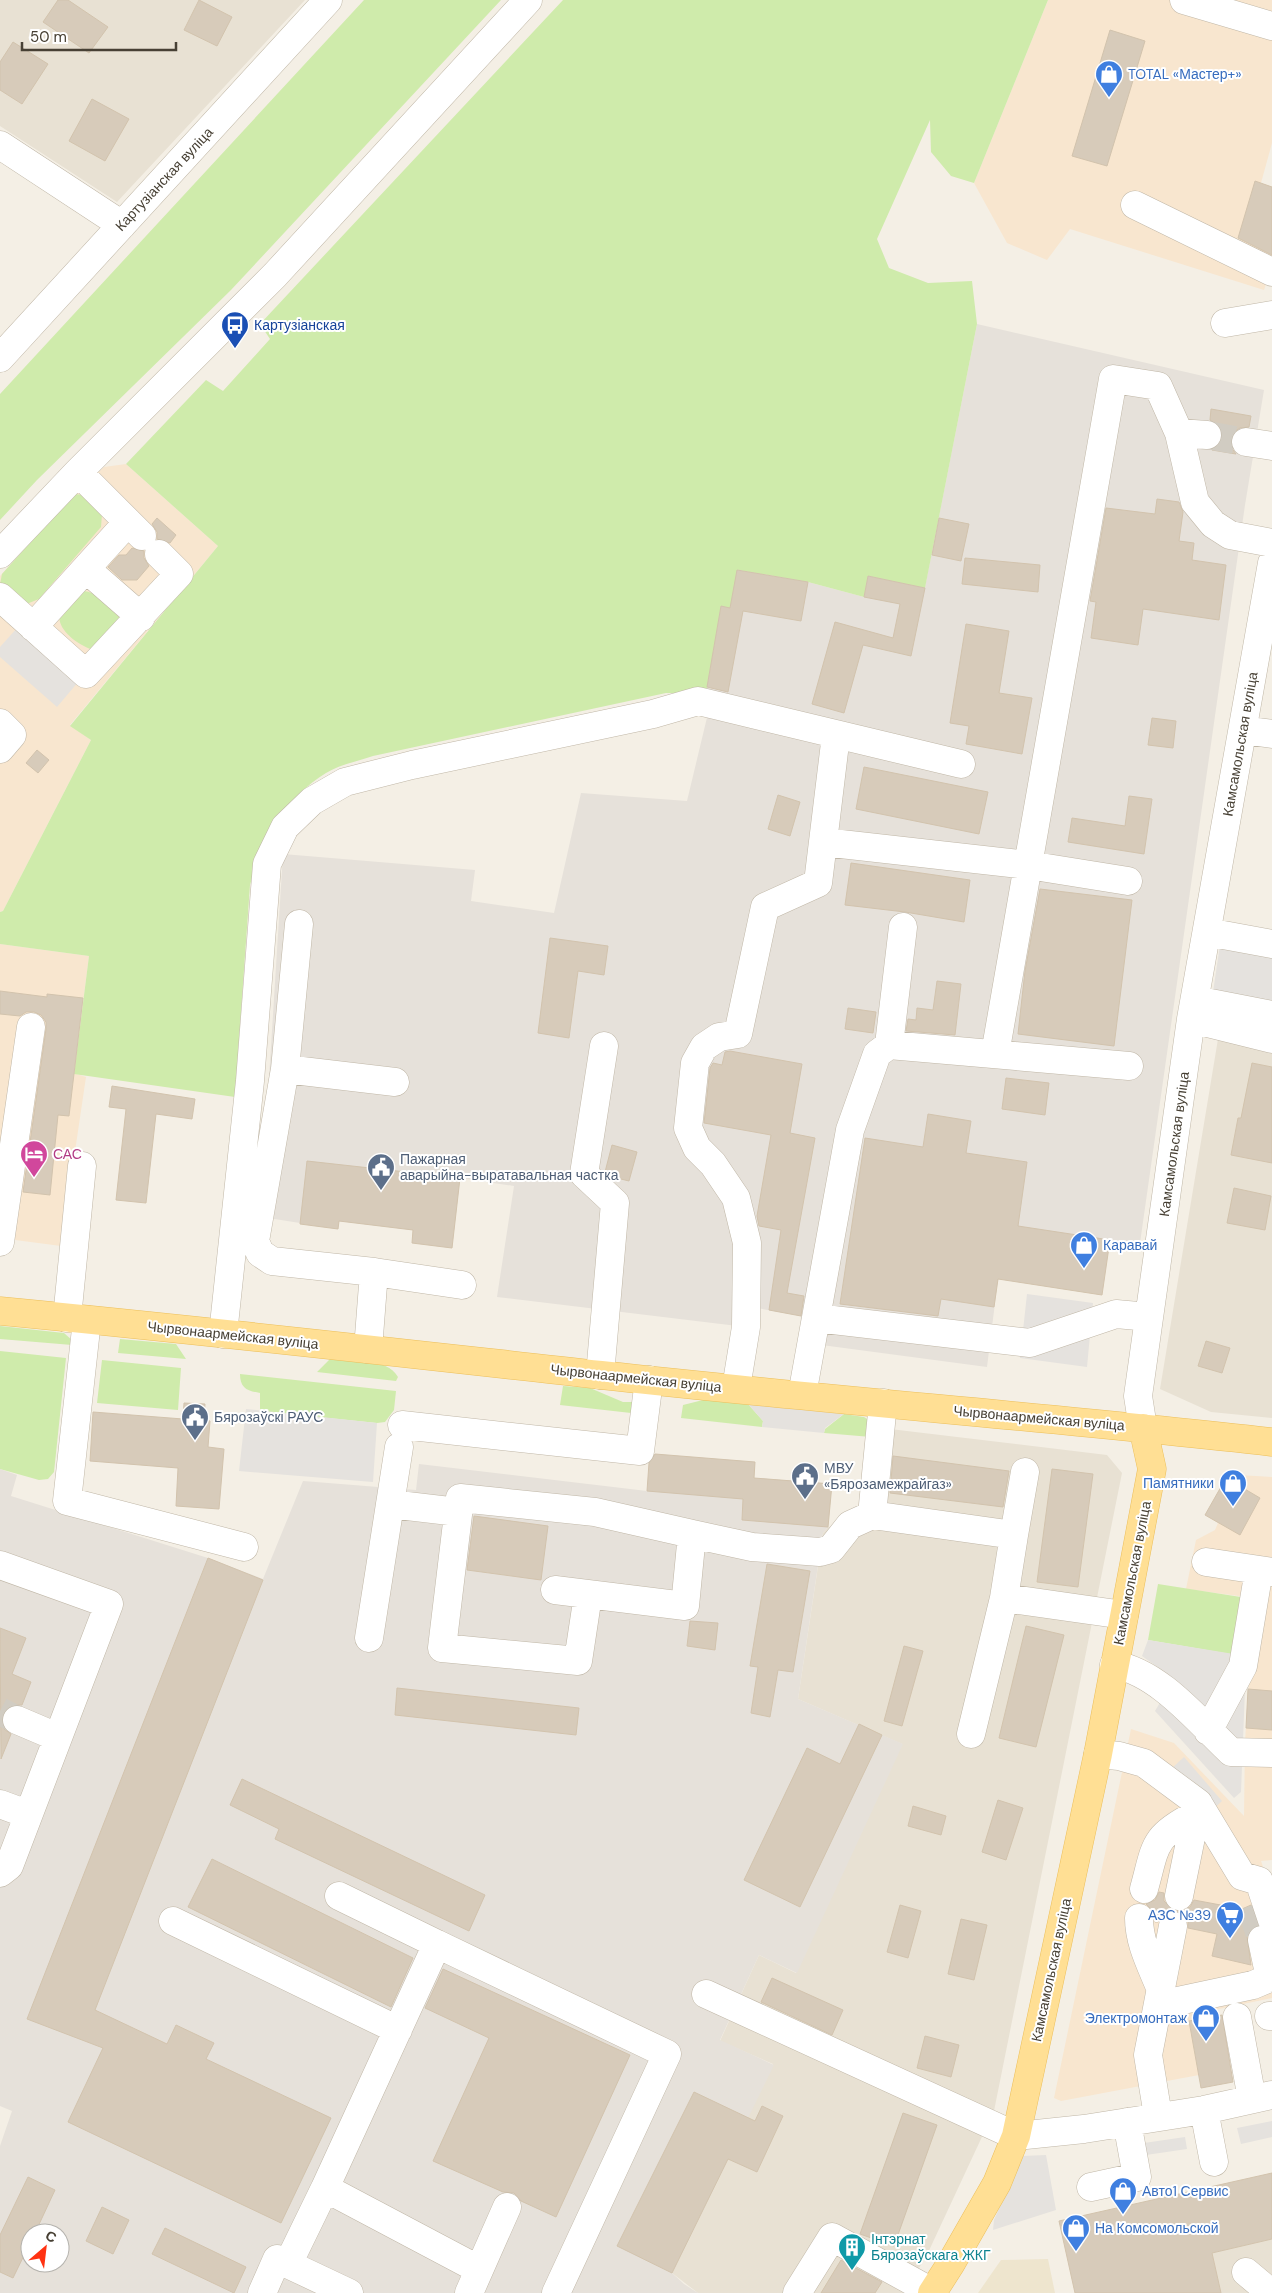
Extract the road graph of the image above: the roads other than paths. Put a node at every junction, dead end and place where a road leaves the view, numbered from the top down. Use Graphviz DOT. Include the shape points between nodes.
graph roads {
  1 [pos="328,0"];
  2 [pos="528,0"];
  3 [pos="1184,0"];
  4 [pos="1272,26"];
  5 [pos="0,145"];
  6 [pos="1135,205"];
  7 [pos="122,225"];
  8 [pos="1272,272"];
  9 [pos="1272,315"];
  10 [pos="1225,323"];
  11 [pos="0,358"];
  12 [pos="1179,433"];
  13 [pos="1207,436"];
  14 [pos="78,472"];
  15 [pos="143,538"];
  16 [pos="1272,543"];
  17 [pos="0,554"];
  18 [pos="1272,563"];
  19 [pos="86,569"];
  20 [pos="0,596"];
  21 [pos="140,618"];
  22 [pos="33,626"];
  23 [pos="0,723"];
  24 [pos="1242,730"];
  25 [pos="1272,734"];
  26 [pos="836,735"];
  27 [pos="0,749"];
  28 [pos="961,764"];
  29 [pos="823,842"];
  30 [pos="1028,865"];
  31 [pos="1128,881"];
  32 [pos="299,924"];
  33 [pos="903,927"];
  34 [pos="1207,932"];
  35 [pos="1272,944"];
  36 [pos="1193,1010"];
  37 [pos="1272,1016"];
  38 [pos="31,1027"];
  39 [pos="1272,1039"];
  40 [pos="889,1045"];
  41 [pos="604,1046"];
  42 [pos="994,1054"];
  43 [pos="1129,1066"];
  44 [pos="285,1069"];
  45 [pos="394,1082"];
  46 [pos="82,1166"];
  47 [pos="0,1242"];
  48 [pos="374,1272"];
  49 [pos="462,1285"];
  50 [pos="0,1311"];
  51 [pos="1150,1317"];
  52 [pos="816,1318"];
  53 [pos="77,1319"];
  54 [pos="223,1334"];
  55 [pos="368,1349"];
  56 [pos="600,1375"];
  57 [pos="649,1380"];
  58 [pos="736,1388"];
  59 [pos="802,1395"];
  60 [pos="883,1403"];
  61 [pos="1143,1428"];
  62 [pos="1272,1442"];
  63 [pos="1024,1472"];
  64 [pos="390,1504"];
  65 [pos="458,1512"];
  66 [pos="872,1515"];
  67 [pos="692,1534"];
  68 [pos="1014,1535"];
  69 [pos="244,1547"];
  70 [pos="1206,1562"];
  71 [pos="0,1565"];
  72 [pos="1265,1571"];
  73 [pos="555,1590"];
  74 [pos="588,1595"];
  75 [pos="1004,1598"];
  76 [pos="1124,1615"];
  77 [pos="369,1638"];
  78 [pos="1114,1665"];
  79 [pos="16,1720"];
  80 [pos="1208,1731"];
  81 [pos="971,1734"];
  82 [pos="57,1738"];
  83 [pos="1272,1753"];
  84 [pos="1098,1754"];
  85 [pos="0,1804"];
  86 [pos="1196,1809"];
  87 [pos="27,1814"];
  88 [pos="0,1873"];
  89 [pos="1144,1889"];
  90 [pos="340,1896"];
  91 [pos="1179,1896"];
  92 [pos="1139,1918"];
  93 [pos="173,1922"];
  94 [pos="1262,1922"];
  95 [pos="1173,1926"];
  96 [pos="437,1944"];
  97 [pos="1271,1977"];
  98 [pos="706,1994"];
  99 [pos="1159,1999"];
  100 [pos="1237,2016"];
  101 [pos="398,2030"];
  102 [pos="1262,2097"];
  103 [pos="1204,2110"];
  104 [pos="1158,2116"];
  105 [pos="1127,2122"];
  106 [pos="1016,2136"];
  107 [pos="1214,2162"];
  108 [pos="1091,2187"];
  109 [pos="325,2188"];
  110 [pos="507,2207"];
  111 [pos="288,2264"];
  112 [pos="1246,2272"];
  113 [pos="471,2287"];
  114 [pos="932,2292"];
  115 [pos="262,2293"];
  116 [pos="349,2293"];
  117 [pos="556,2293"];
  118 [pos="797,2293"];
  119 [pos="1271,2293"];
  1 -- 7 [label="street, Картузіанская вуліца"];
  2 -- 14 [label="street" via="275,276"];
  3 -- 4 [label="street"];
  5 -- 7 [label="street"];
  6 -- 8 [label="street"];
  7 -- 11 [label="street, Картузіанская вуліца"];
  9 -- 10 [label="street"];
  12 -- 13 [label="street"];
  12 -- 16 [label="street" via="1195,502 1213,524 1230,535"];
  12 -- 30 [label="street" via="1158,386 1113,379"];
  14 -- 15 [label="street"];
  14 -- 17 [label="street"];
  15 -- 19 [label="street"];
  15 -- 21 [label="street" via="179,574"];
  18 -- 24 [label="street, Камсамольская вуліца"];
  19 -- 21 [label="street"];
  19 -- 22 [label="street"];
  20 -- 22 [label="street"];
  21 -- 22 [label="street" via="86,674"];
  23 -- 27 [label="street" via="12,735"];
  24 -- 25 [label="street"];
  24 -- 34 [label="street, Камсамольская вуліца"];
  26 -- 28 [label="street"];
  26 -- 29 [label="street"];
  26 -- 54 [label="street" via="698,701 653,714 345,782 312,802 285,827 267,864 250,1081"];
  29 -- 30 [label="street"];
  29 -- 58 [label="street" via="818,883 765,907 738,1034 719,1037 704,1047 695,1063 688,1128 697,1148 713,1164 736,1198 747,1243 746,1327"];
  30 -- 31 [label="street"];
  30 -- 42 [label="street"];
  32 -- 44 [label="street"];
  33 -- 40 [label="street"];
  34 -- 35 [label="street"];
  34 -- 36 [label="street, Камсамольская вуліца"];
  36 -- 37 [label="street"];
  36 -- 39 [label="street"];
  36 -- 51 [label="street, Камсамольская вуліца"];
  38 -- 47 [label="street"];
  40 -- 42 [label="street"];
  40 -- 52 [label="street" via="877,1054 850,1130"];
  41 -- 56 [label="street" via="584,1174 615,1203"];
  42 -- 43 [label="street"];
  44 -- 45 [label="street"];
  44 -- 48 [label="street" via="255,1241 260,1253 272,1261"];
  46 -- 53 [label="street"];
  48 -- 49 [label="street"];
  48 -- 55 [label="street"];
  50 -- 53 [label="main road, Чырвонаармейская вуліца"];
  51 -- 52 [label="street" via="1116,1314 1030,1344"];
  51 -- 61 [label="street, Камсамольская вуліца" via="1138,1396"];
  52 -- 59 [label="street"];
  53 -- 54 [label="main road, Чырвонаармейская вуліца"];
  53 -- 69 [label="street" via="67,1501"];
  54 -- 55 [label="main road, Чырвонаармейская вуліца"];
  55 -- 56 [label="main road, Чырвонаармейская вуліца"];
  56 -- 57 [label="main road, Чырвонаармейская вуліца"];
  57 -- 58 [label="main road, Чырвонаармейская вуліца"];
  57 -- 64 [label="street" via="640,1451 400,1436"];
  58 -- 59 [label="main road, Чырвонаармейская вуліца"];
  59 -- 60 [label="main road, Чырвонаармейская вуліца"];
  60 -- 61 [label="main road, Чырвонаармейская вуліца"];
  60 -- 66 [label="street"];
  61 -- 62 [label="main road, Чырвонаармейская вуліца"];
  61 -- 76 [label="main road, Камсамольская вуліца" via="1152,1469"];
  63 -- 68 [label="street"];
  64 -- 65 [label="street"];
  64 -- 77 [label="street"];
  65 -- 67 [label="street" via="460,1498 595,1512"];
  65 -- 74 [label="street" via="442,1648 578,1661"];
  66 -- 67 [label="street" via="850,1525 831,1549 820,1552 752,1547"];
  66 -- 68 [label="street"];
  67 -- 74 [label="street" via="685,1606"];
  68 -- 75 [label="street"];
  70 -- 72 [label="street"];
  71 -- 82 [label="street" via="109,1604"];
  72 -- 80 [label="street" via="1243,1666"];
  73 -- 74 [label="street"];
  75 -- 76 [label="street"];
  75 -- 81 [label="street"];
  76 -- 78 [label="main road, Камсамольская вуліца"];
  78 -- 80 [label="street" via="1154,1679"];
  78 -- 84 [label="main road, Камсамольская вуліца"];
  79 -- 82 [label="street"];
  80 -- 83 [label="street" via="1231,1752"];
  82 -- 87 [label="street"];
  84 -- 86 [label="street" via="1144,1763"];
  84 -- 106 [label="main road, Камсамольская вуліца"];
  85 -- 87 [label="street"];
  86 -- 89 [label="street" via="1171,1827 1158,1842"];
  86 -- 91 [label="street"];
  86 -- 94 [label="street" via="1242,1876 1259,1881"];
  87 -- 88 [label="street" via="9,1866"];
  90 -- 96 [label="street"];
  92 -- 99 [label="street" via="1139,1932"];
  93 -- 101 [label="street"];
  94 -- 97 [label="street"];
  95 -- 99 [label="street"];
  96 -- 101 [label="street"];
  96 -- 117 [label="street" via="667,2054"];
  97 -- 99 [label="street" via="1253,1985 1178,2001"];
  98 -- 106 [label="street"];
  99 -- 104 [label="street" via="1148,2055"];
  100 -- 102 [label="street"];
  101 -- 109 [label="street"];
  102 -- 103 [label="street"];
  103 -- 104 [label="street"];
  103 -- 107 [label="street"];
  104 -- 105 [label="street"];
  105 -- 106 [label="street"];
  105 -- 108 [label="street" via="1137,2177"];
  106 -- 114 [label="main road, Камсамольская вуліца" via="997,2184"];
  109 -- 111 [label="street"];
  109 -- 113 [label="street"];
  110 -- 113 [label="street"];
  111 -- 115 [label="street" via="278,2259"];
  111 -- 116 [label="street"];
  112 -- 119 [label="street"];
  114 -- 118 [label="street" via="832,2237"];
}
